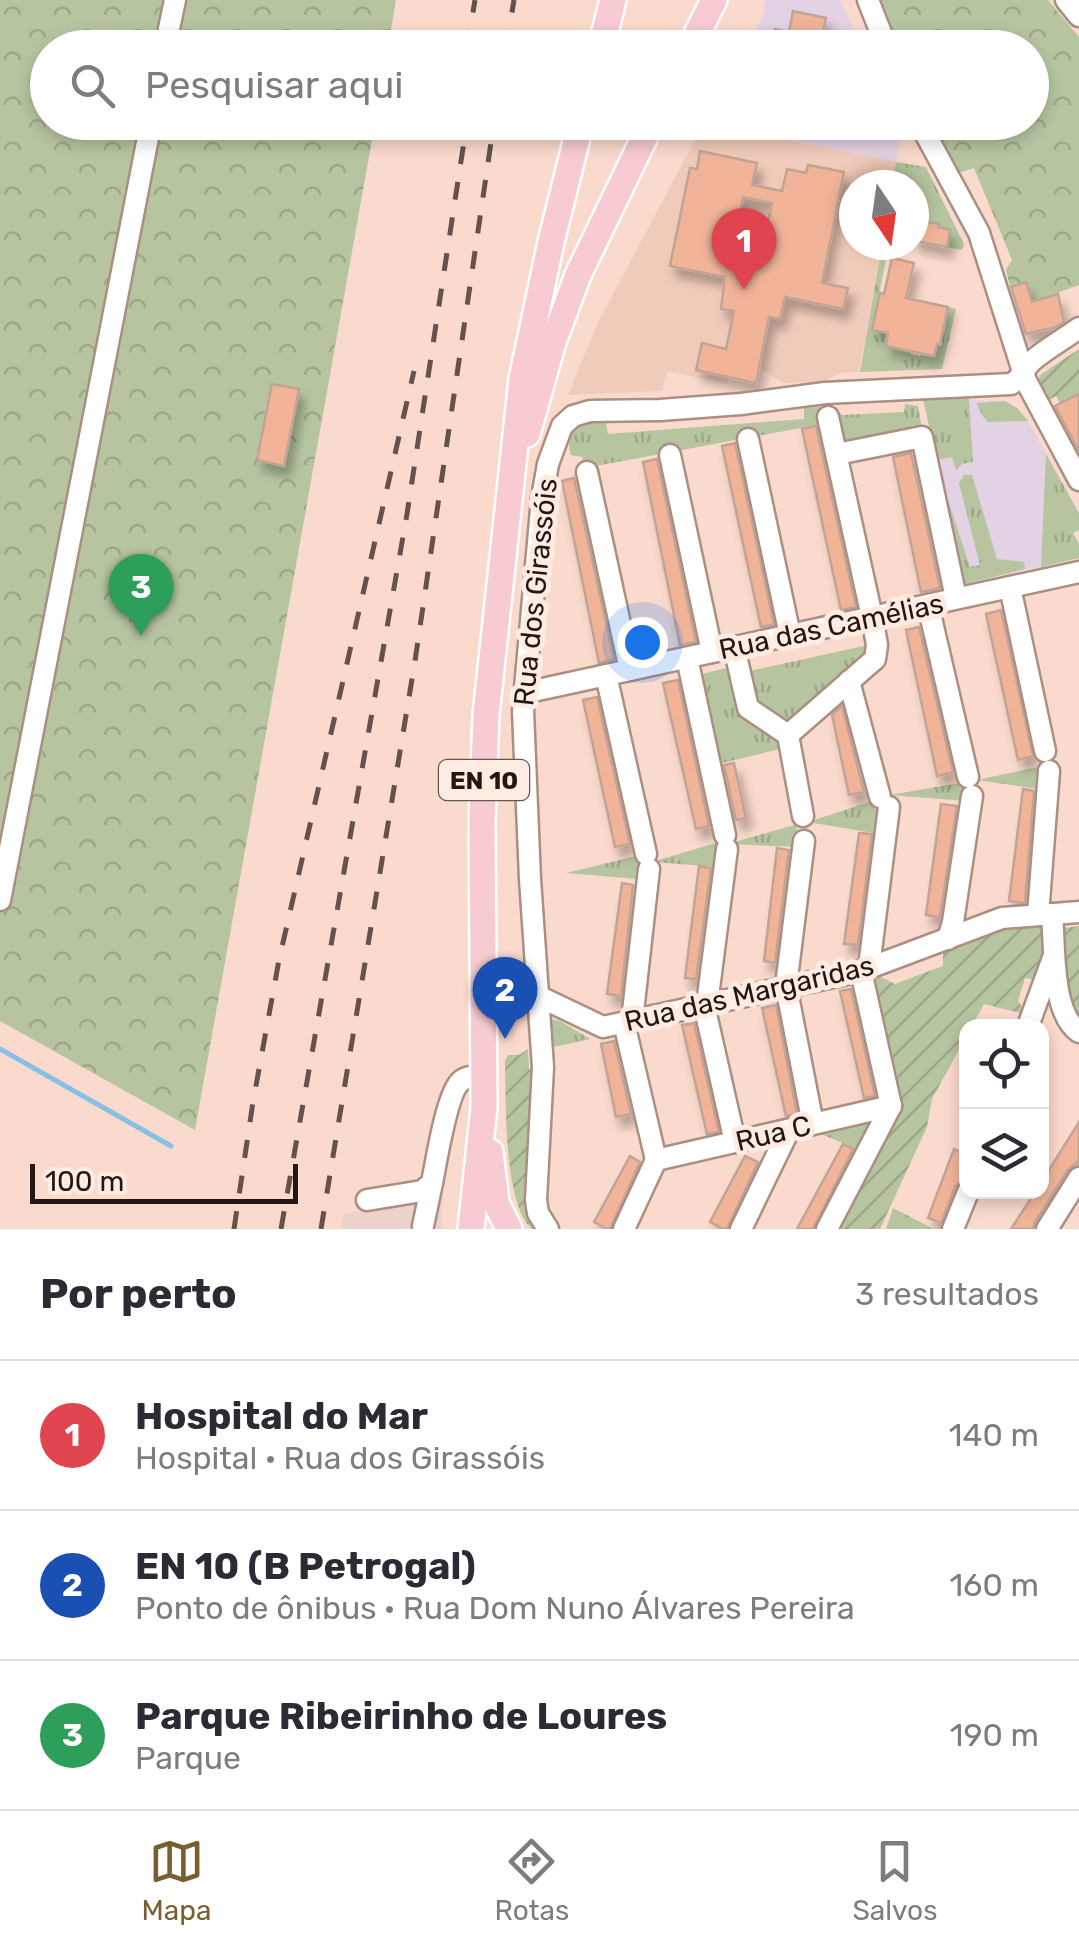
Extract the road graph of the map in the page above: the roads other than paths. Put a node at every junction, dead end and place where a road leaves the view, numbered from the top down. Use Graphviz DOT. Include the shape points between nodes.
graph roads {
  1 [pos="174,0"];
  2 [pos="614,0"];
  3 [pos="714,0"];
  4 [pos="868,0"];
  5 [pos="1066,0"];
  6 [pos="1079,16"];
  7 [pos="168,30"];
  8 [pos="606,30"];
  9 [pos="699,30"];
  10 [pos="880,30"];
  11 [pos="148,140"];
  12 [pos="576,140"];
  13 [pos="643,140"];
  14 [pos="929,140"];
  15 [pos="1079,328"];
  16 [pos="1024,375"];
  17 [pos="828,417"];
  18 [pos="748,439"];
  19 [pos="670,454"];
  20 [pos="838,454"];
  21 [pos="587,472"];
  22 [pos="1079,480"];
  23 [pos="512,487"];
  24 [pos="1079,572"];
  25 [pos="1010,587"];
  26 [pos="956,598"];
  27 [pos="928,605"];
  28 [pos="872,617"];
  29 [pos="790,635"];
  30 [pos="734,647"];
  31 [pos="712,652"];
  32 [pos="687,658"];
  33 [pos="630,670"];
  34 [pos="606,676"];
  35 [pos="850,681"];
  36 [pos="524,694"];
  37 [pos="788,736"];
  38 [pos="803,816"];
  39 [pos="804,841"];
  40 [pos="0,900"];
  41 [pos="1079,912"];
  42 [pos="1045,914"];
  43 [pos="948,938"];
  44 [pos="1055,951"];
  45 [pos="865,969"];
  46 [pos="786,986"];
  47 [pos="538,996"];
  48 [pos="705,1004"];
  49 [pos="1031,1019"];
  50 [pos="628,1022"];
  51 [pos="1079,1032"];
  52 [pos="484,1076"];
  53 [pos="891,1106"];
  54 [pos="484,1108"];
  55 [pos="813,1124"];
  56 [pos="789,1130"];
  57 [pos="736,1142"];
  58 [pos="656,1160"];
  59 [pos="1079,1178"];
  60 [pos="432,1183"];
  61 [pos="965,1199"];
  62 [pos="368,1200"];
  63 [pos="424,1226"];
  64 [pos="471,1229"];
  65 [pos="509,1229"];
  66 [pos="548,1229"];
  67 [pos="624,1229"];
  68 [pos="741,1229"];
  69 [pos="826,1229"];
  70 [pos="954,1229"];
  71 [pos="1047,1229"];
  1 -- 7 [label="street"];
  2 -- 8 [label="main road"];
  3 -- 9 [label="main road"];
  4 -- 10 [label="street"];
  5 -- 6 [label="street"];
  11 -- 40 [label="street"];
  12 -- 23 [label="main road, EN 10" via="522,379"];
  13 -- 23 [label="main road, EN 10" via="578,275"];
  14 -- 16 [label="street" via="979,232"];
  15 -- 16 [label="street" via="1031,362"];
  16 -- 22 [label="street"];
  16 -- 36 [label="street, Rua dos Girassóis" via="1011,384 573,416 558,432 544,480"];
  17 -- 20 [label="street"];
  18 -- 29 [label="street"];
  19 -- 31 [label="street"];
  20 -- 26 [label="street" via="922,437"];
  20 -- 28 [label="street"];
  21 -- 33 [label="street"];
  23 -- 52 [label="main road, EN 10" via="486,714"];
  24 -- 25 [label="street, Rua das Camélias"];
  25 -- 26 [label="street, Rua das Camélias"];
  25 -- 42 [label="street" via="1047,761"];
  26 -- 27 [label="street, Rua das Camélias"];
  27 -- 28 [label="street, Rua das Camélias"];
  27 -- 43 [label="street" via="970,786"];
  28 -- 29 [label="street, Rua das Camélias"];
  28 -- 35 [label="street" via="875,659"];
  29 -- 30 [label="street, Rua das Camélias"];
  30 -- 31 [label="street, Rua das Camélias"];
  30 -- 37 [label="street" via="748,708"];
  31 -- 32 [label="street, Rua das Camélias"];
  32 -- 33 [label="street, Rua das Camélias"];
  32 -- 48 [label="street" via="726,842"];
  33 -- 34 [label="street, Rua das Camélias"];
  34 -- 36 [label="street, Rua das Camélias"];
  34 -- 50 [label="street" via="648,862"];
  35 -- 37 [label="street"];
  35 -- 45 [label="street" via="885,802"];
  36 -- 47 [label="street, Rua dos Girassóis"];
  37 -- 38 [label="street"];
  39 -- 46 [label="street"];
  41 -- 42 [label="street, Rua das Margaridas"];
  42 -- 43 [label="street, Rua das Margaridas" via="1002,918"];
  42 -- 44 [label="street"];
  43 -- 45 [label="street, Rua das Margaridas"];
  44 -- 49 [label="street"];
  44 -- 51 [label="street" via="1060,1003"];
  45 -- 46 [label="street, Rua das Margaridas"];
  45 -- 53 [label="street"];
  46 -- 48 [label="street, Rua das Margaridas"];
  46 -- 55 [label="street"];
  47 -- 50 [label="street, Rua das Margaridas" via="603,1028"];
  47 -- 66 [label="street, Rua dos Girassóis" via="543,1067 536,1200"];
  48 -- 50 [label="street, Rua das Margaridas"];
  48 -- 57 [label="street"];
  50 -- 58 [label="street"];
  52 -- 54 [label="main road, EN 10"];
  52 -- 60 [label="street" via="456,1085"];
  53 -- 55 [label="street, Rua C"];
  53 -- 69 [label="street"];
  54 -- 64 [label="main road, EN 10"];
  54 -- 65 [label="main road, EN 10" via="496,1203"];
  55 -- 56 [label="street, Rua C"];
  56 -- 57 [label="street, Rua C"];
  56 -- 68 [label="street"];
  57 -- 58 [label="street, Rua C"];
  58 -- 67 [label="street"];
  59 -- 71 [label="street"];
  60 -- 62 [label="street" via="422,1191"];
  60 -- 63 [label="street"];
  61 -- 70 [label="street"];
}
